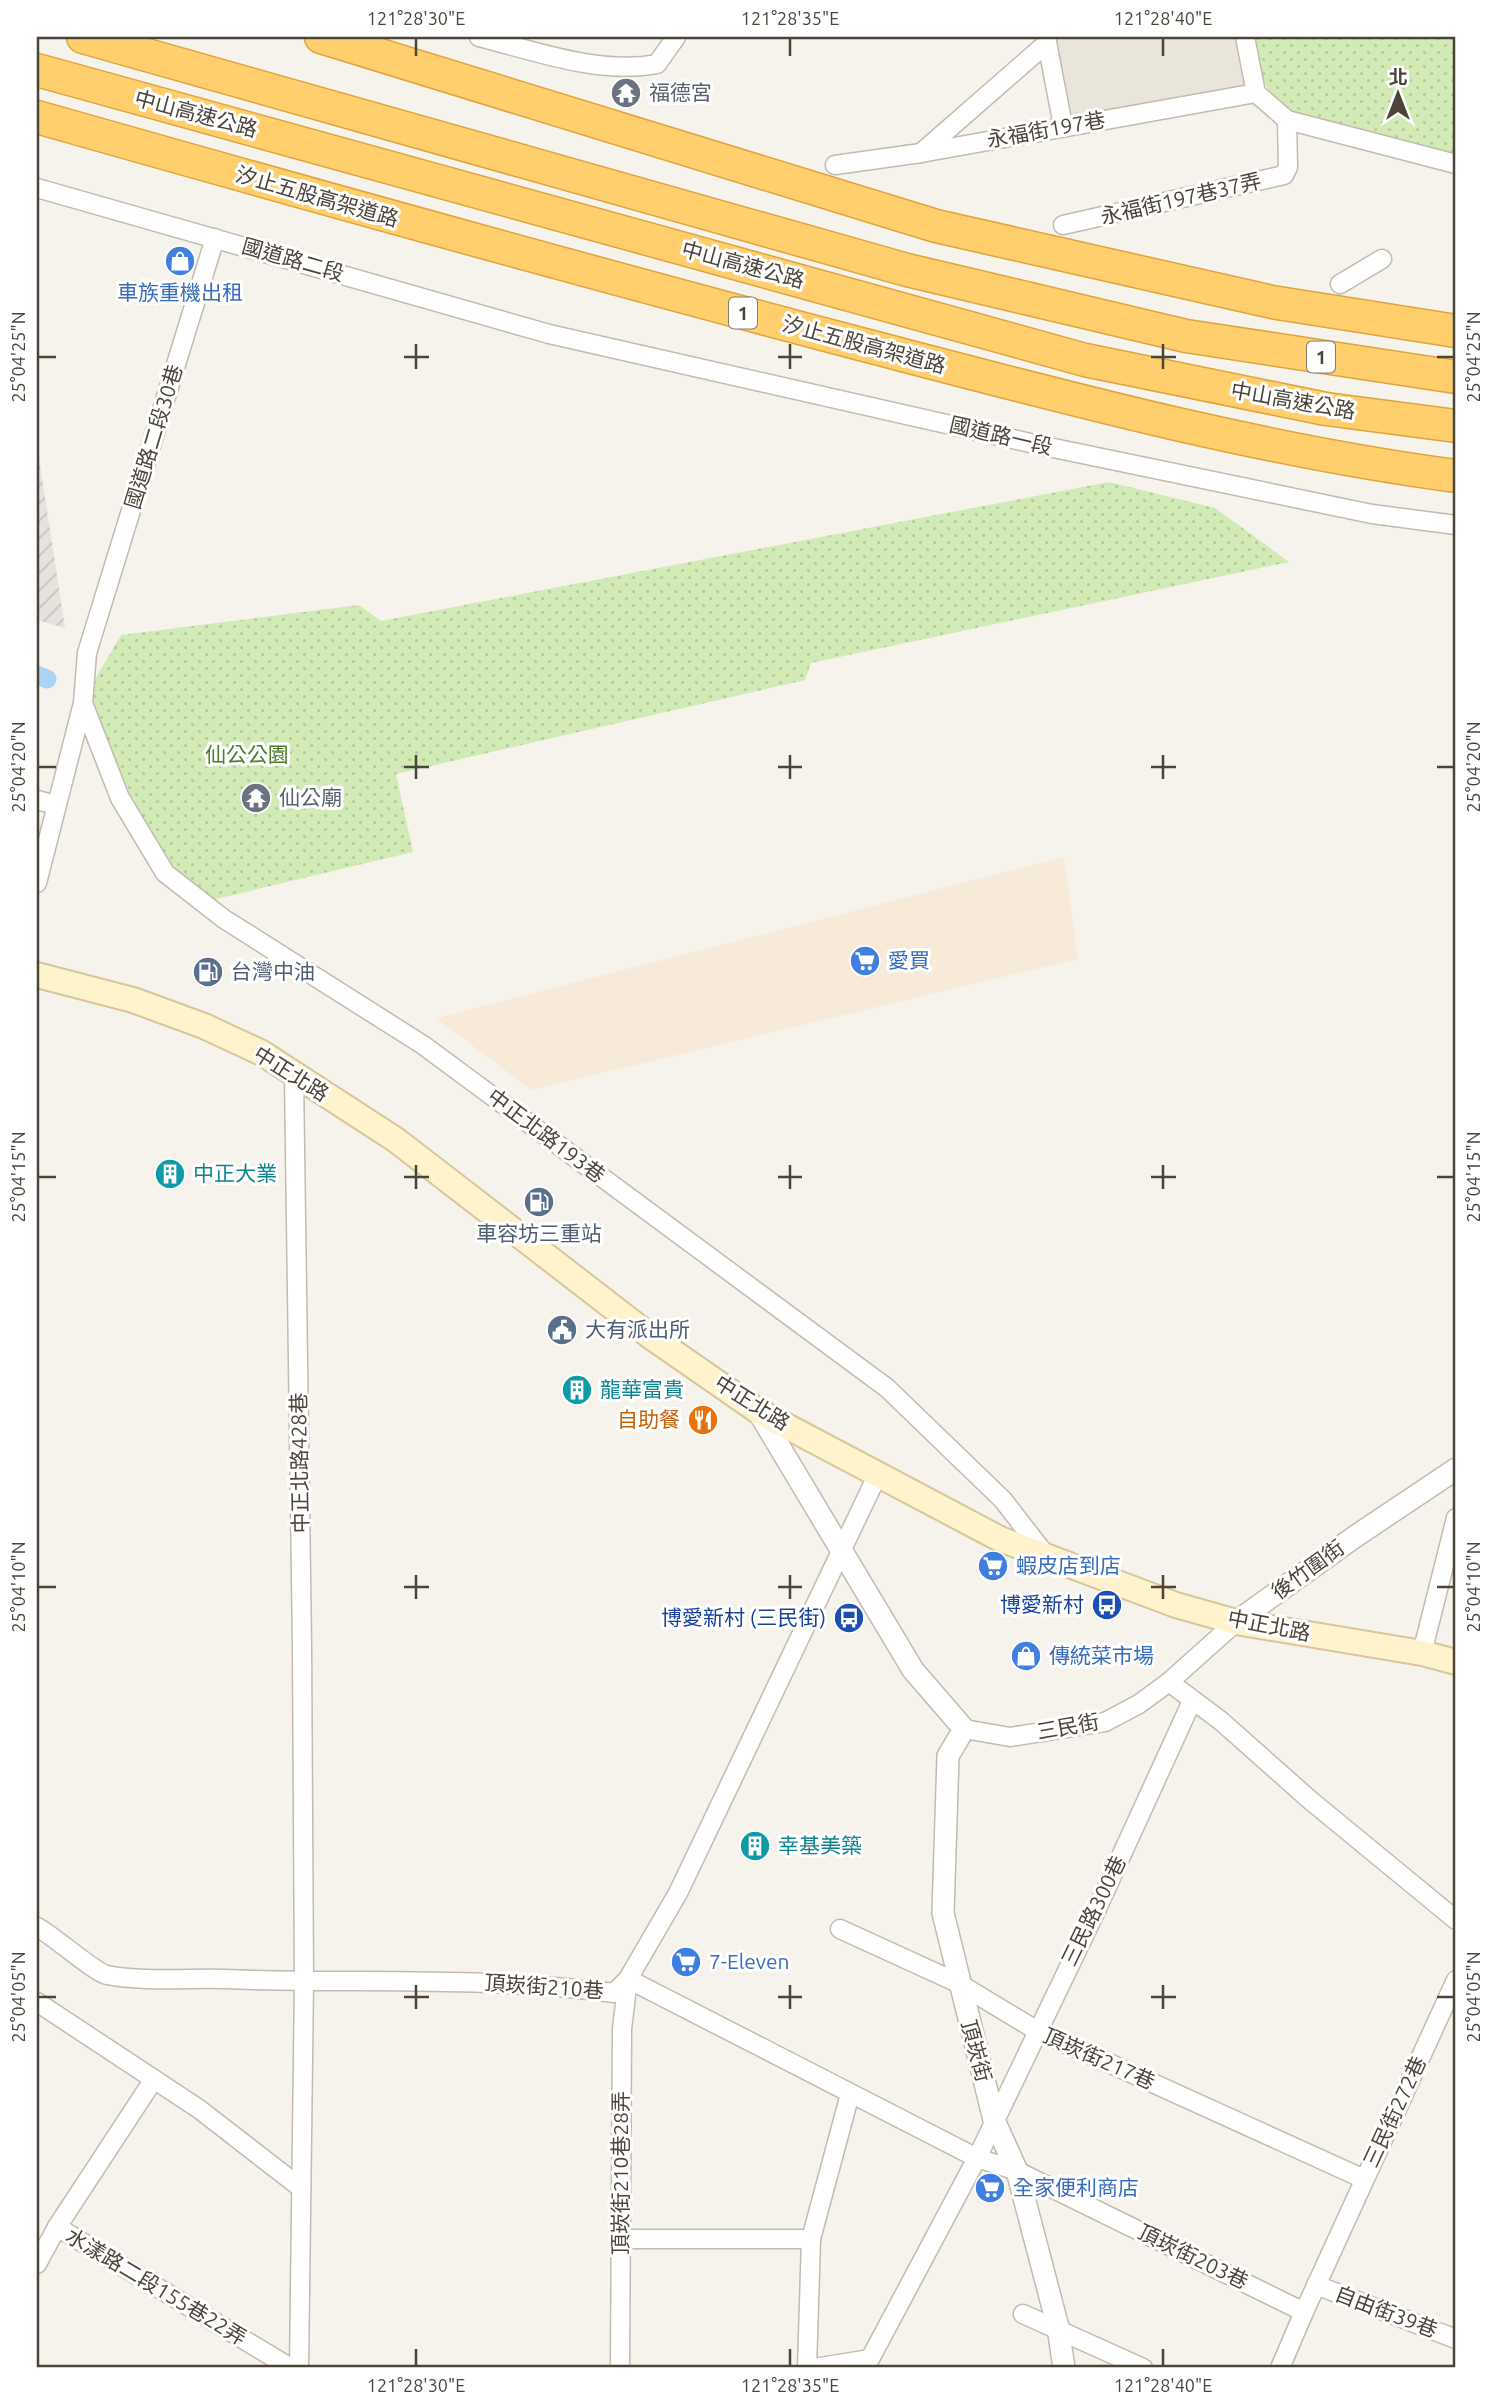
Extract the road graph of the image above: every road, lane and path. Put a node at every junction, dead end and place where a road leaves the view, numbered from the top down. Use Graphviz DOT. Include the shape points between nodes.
graph roads {
  1 [pos="83,37"];
  2 [pos="321,37"];
  3 [pos="479,37"];
  4 [pos="676,37"];
  5 [pos="1245,37"];
  6 [pos="1047,40"];
  7 [pos="37,69"];
  8 [pos="1256,93"];
  9 [pos="37,117"];
  10 [pos="1287,120"];
  11 [pos="1063,126"];
  12 [pos="921,153"];
  13 [pos="1456,164"];
  14 [pos="835,165"];
  15 [pos="37,188"];
  16 [pos="1063,225"];
  17 [pos="215,238"];
  18 [pos="1382,259"];
  19 [pos="1340,284"];
  20 [pos="1456,331"];
  21 [pos="549,334"];
  22 [pos="1456,377"];
  23 [pos="1456,426"];
  24 [pos="1456,476"];
  25 [pos="1456,525"];
  26 [pos="83,702"];
  27 [pos="37,800"];
  28 [pos="55,805"];
  29 [pos="37,883"];
  30 [pos="37,975"];
  31 [pos="293,1077"];
  32 [pos="758,1410"];
  33 [pos="1456,1469"];
  34 [pos="877,1476"];
  35 [pos="1456,1518"];
  36 [pos="842,1547"];
  37 [pos="1044,1553"];
  38 [pos="1236,1622"];
  39 [pos="1422,1653"];
  40 [pos="1456,1662"];
  41 [pos="1169,1682"];
  42 [pos="1192,1701"];
  43 [pos="964,1729"];
  44 [pos="1456,1920"];
  45 [pos="37,1927"];
  46 [pos="840,1929"];
  47 [pos="628,1979"];
  48 [pos="1456,1980"];
  49 [pos="304,1982"];
  50 [pos="958,1983"];
  51 [pos="37,2002"];
  52 [pos="1036,2030"];
  53 [pos="154,2079"];
  54 [pos="850,2094"];
  55 [pos="994,2120"];
  56 [pos="977,2158"];
  57 [pos="1017,2171"];
  58 [pos="1364,2179"];
  59 [pos="301,2188"];
  60 [pos="57,2227"];
  61 [pos="621,2239"];
  62 [pos="811,2239"];
  63 [pos="37,2264"];
  64 [pos="1316,2285"];
  65 [pos="1304,2312"];
  66 [pos="1023,2314"];
  67 [pos="1058,2329"];
  68 [pos="1456,2339"];
  69 [pos="291,2368"];
  70 [pos="299,2368"];
  71 [pos="620,2368"];
  72 [pos="807,2368"];
  73 [pos="814,2368"];
  74 [pos="1064,2368"];
  75 [pos="1143,2368"];
  76 [pos="1280,2368"];
  1 -- 22 [label="highway, 中山高速公路 / 1" via="907,270 1186,336"];
  2 -- 20 [label="highway, 1" via="936,226 1272,302"];
  3 -- 4 [label="street" via="593,64 637,67 657,64"];
  5 -- 8 [label="street"];
  6 -- 11 [label="street"];
  6 -- 12 [label="street"];
  7 -- 23 [label="highway, 中山高速公路 / 1" via="1085,360 1326,409"];
  8 -- 10 [label="street"];
  8 -- 11 [label="street, 永福街197巷"];
  9 -- 24 [label="highway, 汐止五股高架道路 / 1" via="516,253 1132,415 1372,465"];
  10 -- 13 [label="street"];
  10 -- 16 [label="street, 永福街197巷37弄" via="1288,167 1284,176"];
  11 -- 12 [label="street, 永福街197巷"];
  12 -- 14 [label="street, 永福街197巷"];
  15 -- 17 [label="street, 國道路二段"];
  17 -- 21 [label="street, 國道路二段"];
  17 -- 26 [label="street, 國道路二段30巷" via="87,653"];
  18 -- 19 [label="street"];
  21 -- 25 [label="street, 國道路一段" via="1051,447 1372,514"];
  26 -- 28 [label="street, 國道路二段30巷"];
  26 -- 37 [label="street, 中正北路193巷" via="120,798 165,873 224,919 423,1045 887,1388 1003,1500"];
  27 -- 28 [label="street"];
  28 -- 29 [label="street, 國道路二段30巷"];
  30 -- 31 [label="main road, 中正北路" via="133,1000 204,1026 261,1053"];
  31 -- 32 [label="main road, 中正北路" via="396,1140 650,1336"];
  31 -- 49 [label="street, 中正北路428巷"];
  32 -- 34 [label="main road, 中正北路"];
  32 -- 36 [label="street"];
  33 -- 38 [label="street, 後竹圍街"];
  34 -- 36 [label="street"];
  34 -- 37 [label="main road, 中正北路" via="1000,1539"];
  35 -- 39 [label="street"];
  36 -- 43 [label="street" via="913,1670"];
  36 -- 47 [label="street" via="678,1893"];
  37 -- 38 [label="main road, 中正北路" via="1176,1605"];
  38 -- 39 [label="main road, 中正北路"];
  38 -- 41 [label="street, 後竹圍街"];
  39 -- 40 [label="main road, 中正北路"];
  41 -- 42 [label="street"];
  41 -- 43 [label="street, 三民街" via="1105,1722 1010,1737"];
  42 -- 44 [label="street"];
  42 -- 52 [label="street, 三民路300巷"];
  43 -- 50 [label="street, 頂崁街" via="948,1756 943,1913"];
  45 -- 49 [label="street, 頂崁街210巷" via="104,1975"];
  46 -- 50 [label="street, 頂崁街217巷"];
  47 -- 49 [label="street, 頂崁街210巷" via="614,1993 471,1983"];
  47 -- 54 [label="street, 頂崁街210巷"];
  47 -- 61 [label="street, 頂崁街210巷28弄" via="622,2029"];
  48 -- 58 [label="street, 三民街272巷"];
  49 -- 59 [label="street, 中正北路428巷"];
  50 -- 52 [label="street, 頂崁街217巷"];
  50 -- 55 [label="street, 頂崁街"];
  51 -- 53 [label="street"];
  52 -- 55 [label="street, 三民路300巷"];
  52 -- 58 [label="street, 頂崁街217巷"];
  53 -- 59 [label="street"];
  53 -- 60 [label="street"];
  54 -- 56 [label="street, 頂崁街210巷"];
  54 -- 62 [label="street"];
  55 -- 56 [label="street, 三民路300巷"];
  55 -- 57 [label="street, 頂崁街"];
  56 -- 57 [label="street, 頂崁街210巷"];
  56 -- 73 [label="street, 三民路300巷" via="870,2359"];
  57 -- 65 [label="street, 頂崁街203巷"];
  57 -- 67 [label="street, 頂崁街"];
  58 -- 64 [label="street, 三民街272巷"];
  59 -- 70 [label="street, 中正北路428巷"];
  60 -- 63 [label="street"];
  60 -- 69 [label="street, 水漾路二段155巷22弄"];
  61 -- 62 [label="street"];
  61 -- 71 [label="street, 頂崁街210巷28弄"];
  62 -- 72 [label="street"];
  64 -- 65 [label="street"];
  64 -- 68 [label="street, 自由街39巷"];
  65 -- 76 [label="street"];
  66 -- 67 [label="street"];
  67 -- 74 [label="street, 頂崁街"];
  67 -- 75 [label="street"];
}
